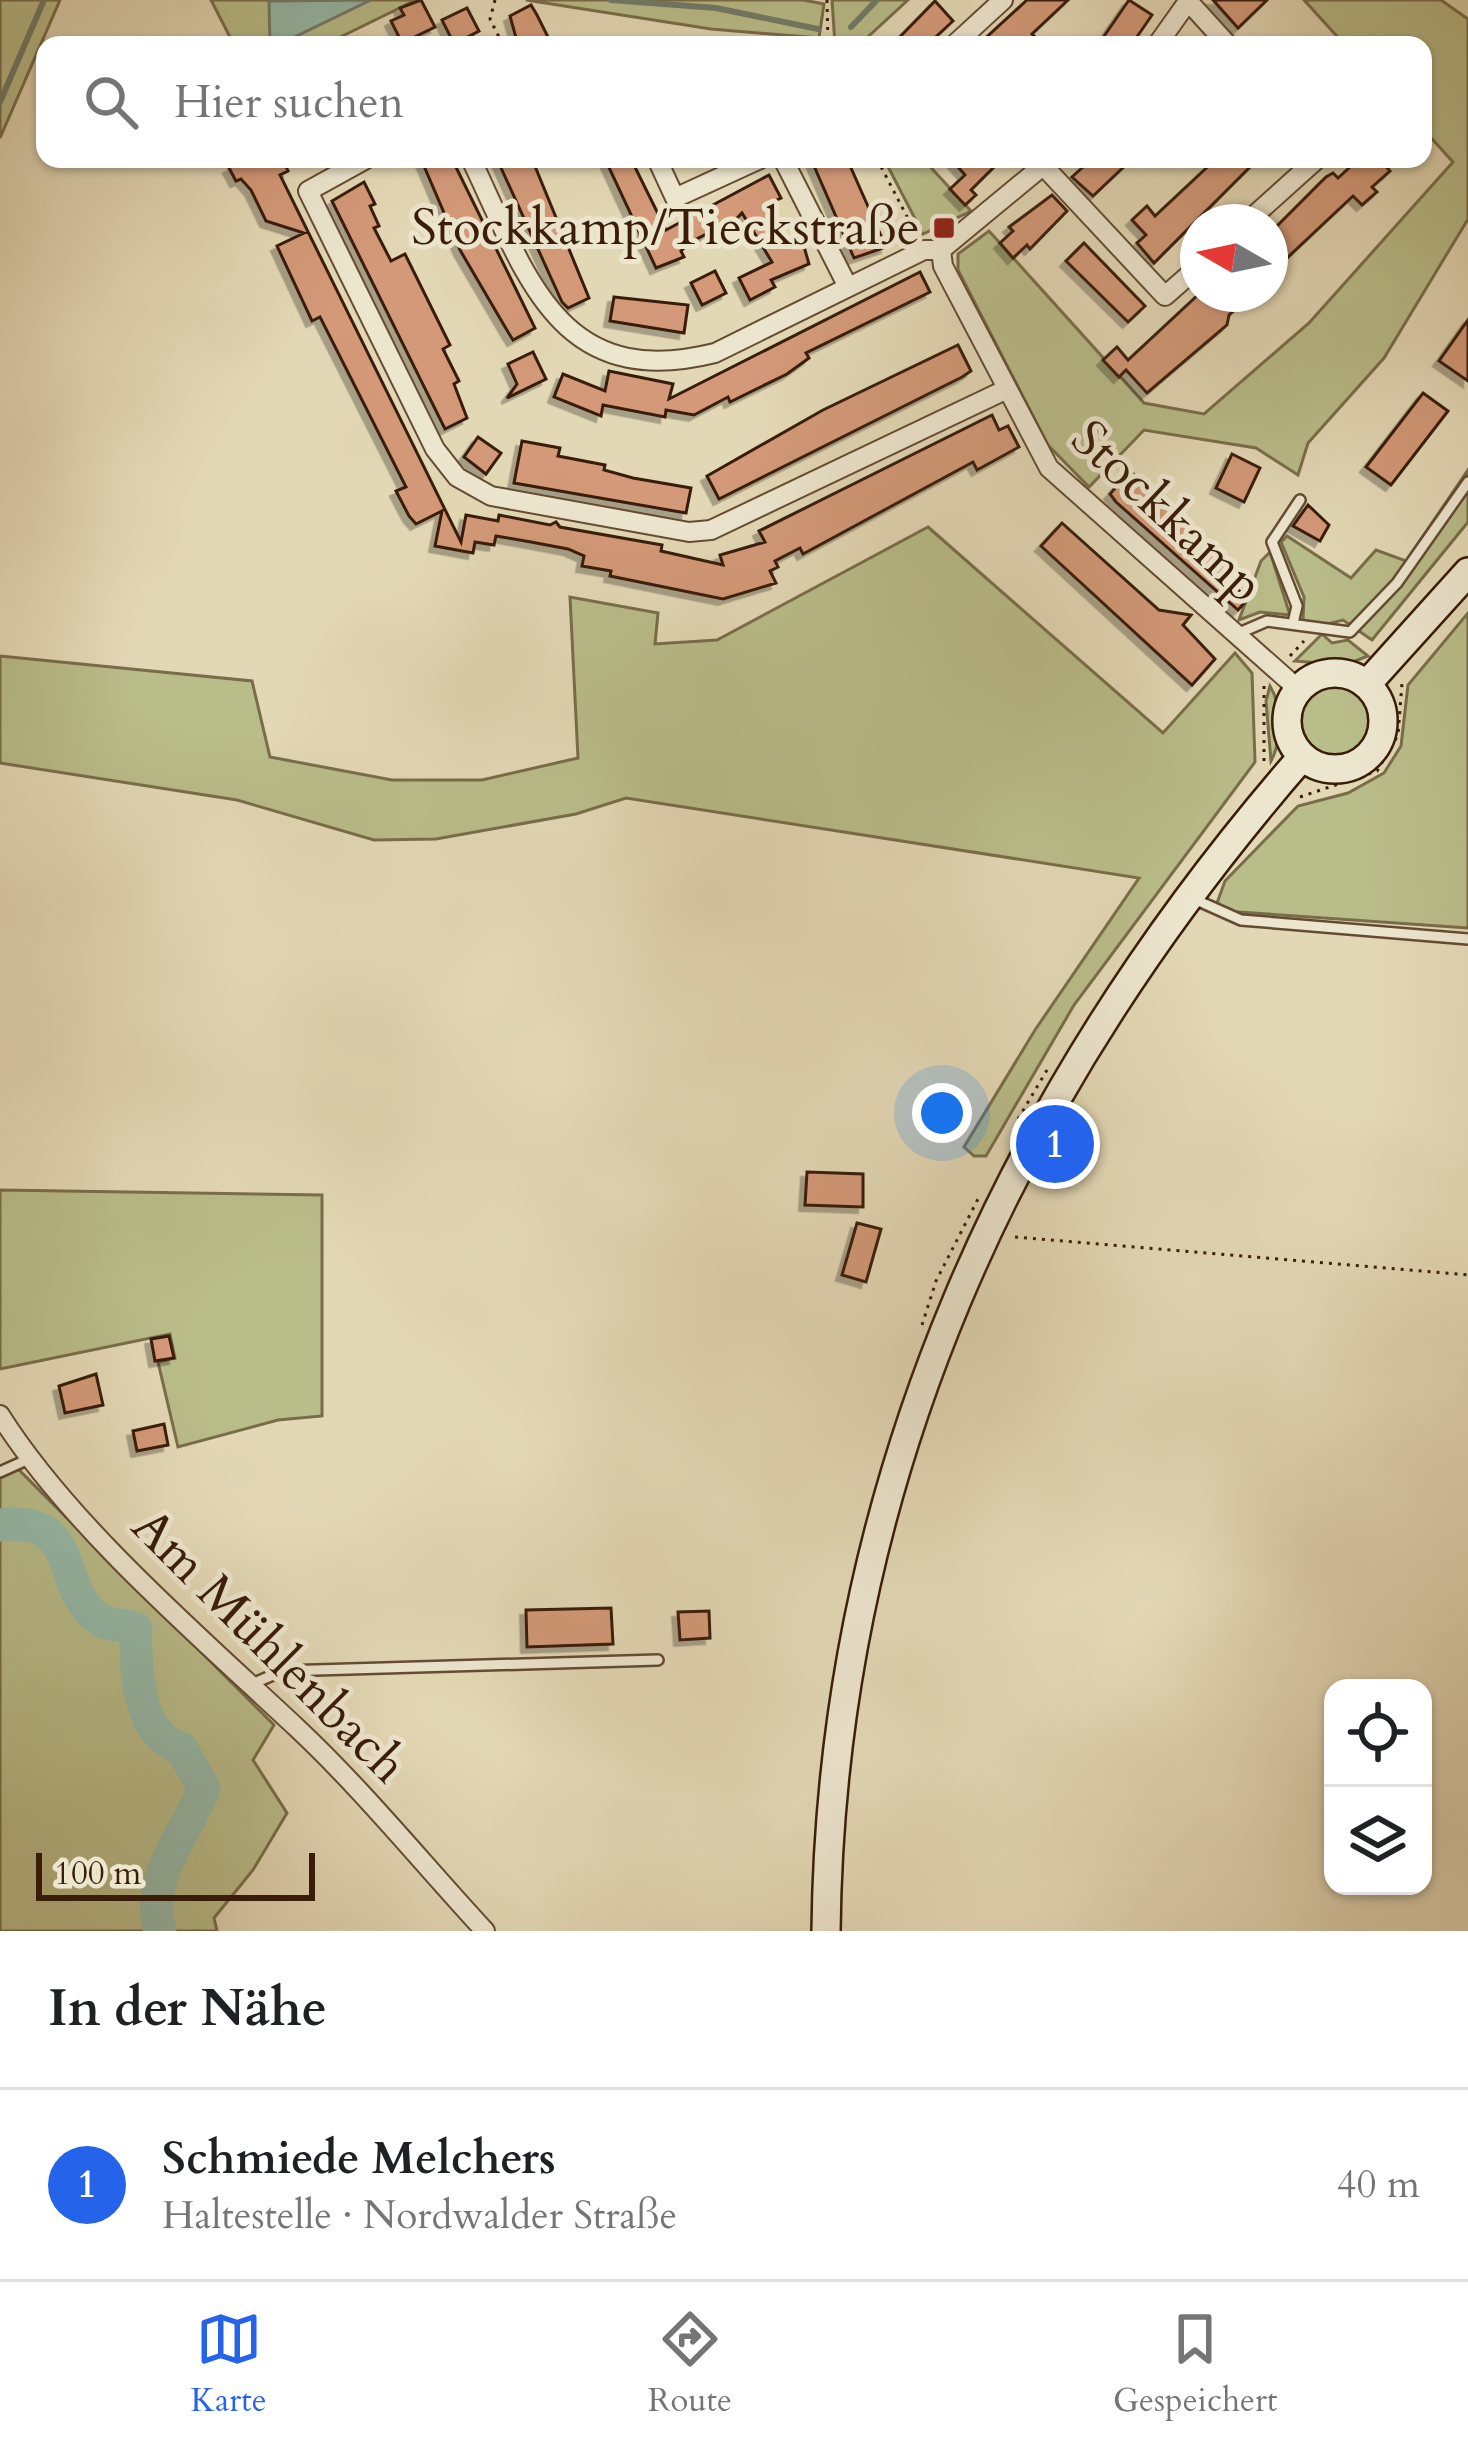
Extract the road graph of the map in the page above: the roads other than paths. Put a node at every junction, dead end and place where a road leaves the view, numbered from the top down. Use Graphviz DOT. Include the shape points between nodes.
graph roads {
  1 [pos="1003,0"];
  2 [pos="1188,0"];
  3 [pos="964,36"];
  4 [pos="1163,36"];
  5 [pos="1220,36"];
  6 [pos="350,168"];
  7 [pos="476,168"];
  8 [pos="661,168"];
  9 [pos="740,168"];
  10 [pos="788,168"];
  11 [pos="1035,168"];
  12 [pos="1050,168"];
  13 [pos="1307,168"];
  14 [pos="1267,204"];
  15 [pos="932,250"];
  16 [pos="1180,283"];
  17 [pos="848,287"];
  18 [pos="1005,389"];
  19 [pos="1468,482"];
  20 [pos="1300,500"];
  21 [pos="1468,572"];
  22 [pos="1293,623"];
  23 [pos="1237,634"];
  24 [pos="1367,684"];
  25 [pos="1298,689"];
  26 [pos="1302,757"];
  27 [pos="1190,897"];
  28 [pos="1468,939"];
  29 [pos="0,1415"];
  30 [pos="31,1458"];
  31 [pos="0,1472"];
  32 [pos="658,1660"];
  33 [pos="249,1685"];
  34 [pos="485,1931"];
  35 [pos="826,1931"];
  1 -- 3 [label="street"];
  2 -- 4 [label="street"];
  2 -- 5 [label="street"];
  6 -- 18 [label="street" via="308,191 435,449 457,478 491,496 711,530"];
  7 -- 17 [label="street" via="554,319 606,352 678,362 715,353"];
  8 -- 9 [label="street" via="675,198"];
  10 -- 17 [label="street"];
  11 -- 15 [label="street"];
  12 -- 16 [label="street" via="1165,296"];
  13 -- 14 [label="street"];
  15 -- 17 [label="street"];
  15 -- 18 [label="street, Stockkamp"];
  18 -- 23 [label="street, Stockkamp" via="1049,468"];
  19 -- 22 [label="lane" via="1397,583 1350,632"];
  20 -- 22 [label="lane" via="1272,542 1297,606"];
  21 -- 24 [label="main road"];
  22 -- 23 [label="lane" via="1252,623"];
  23 -- 25 [label="street, Stockkamp"];
  24 -- 25 [label="main road" via="1324,673"];
  24 -- 26 [label="main road" via="1384,725 1371,753 1345,768"];
  25 -- 26 [label="main road" via="1286,716"];
  26 -- 27 [label="main road"];
  27 -- 28 [label="lane" via="1240,920"];
  27 -- 35 [label="main road" via="1074,1065 984,1232 915,1405 867,1578 839,1734"];
  29 -- 30 [label="street, Am Mühlenbach"];
  30 -- 31 [label="lane"];
  30 -- 33 [label="street, Am Mühlenbach"];
  32 -- 33 [label="lane" via="282,1671"];
  33 -- 34 [label="street, Am Mühlenbach"];
}
